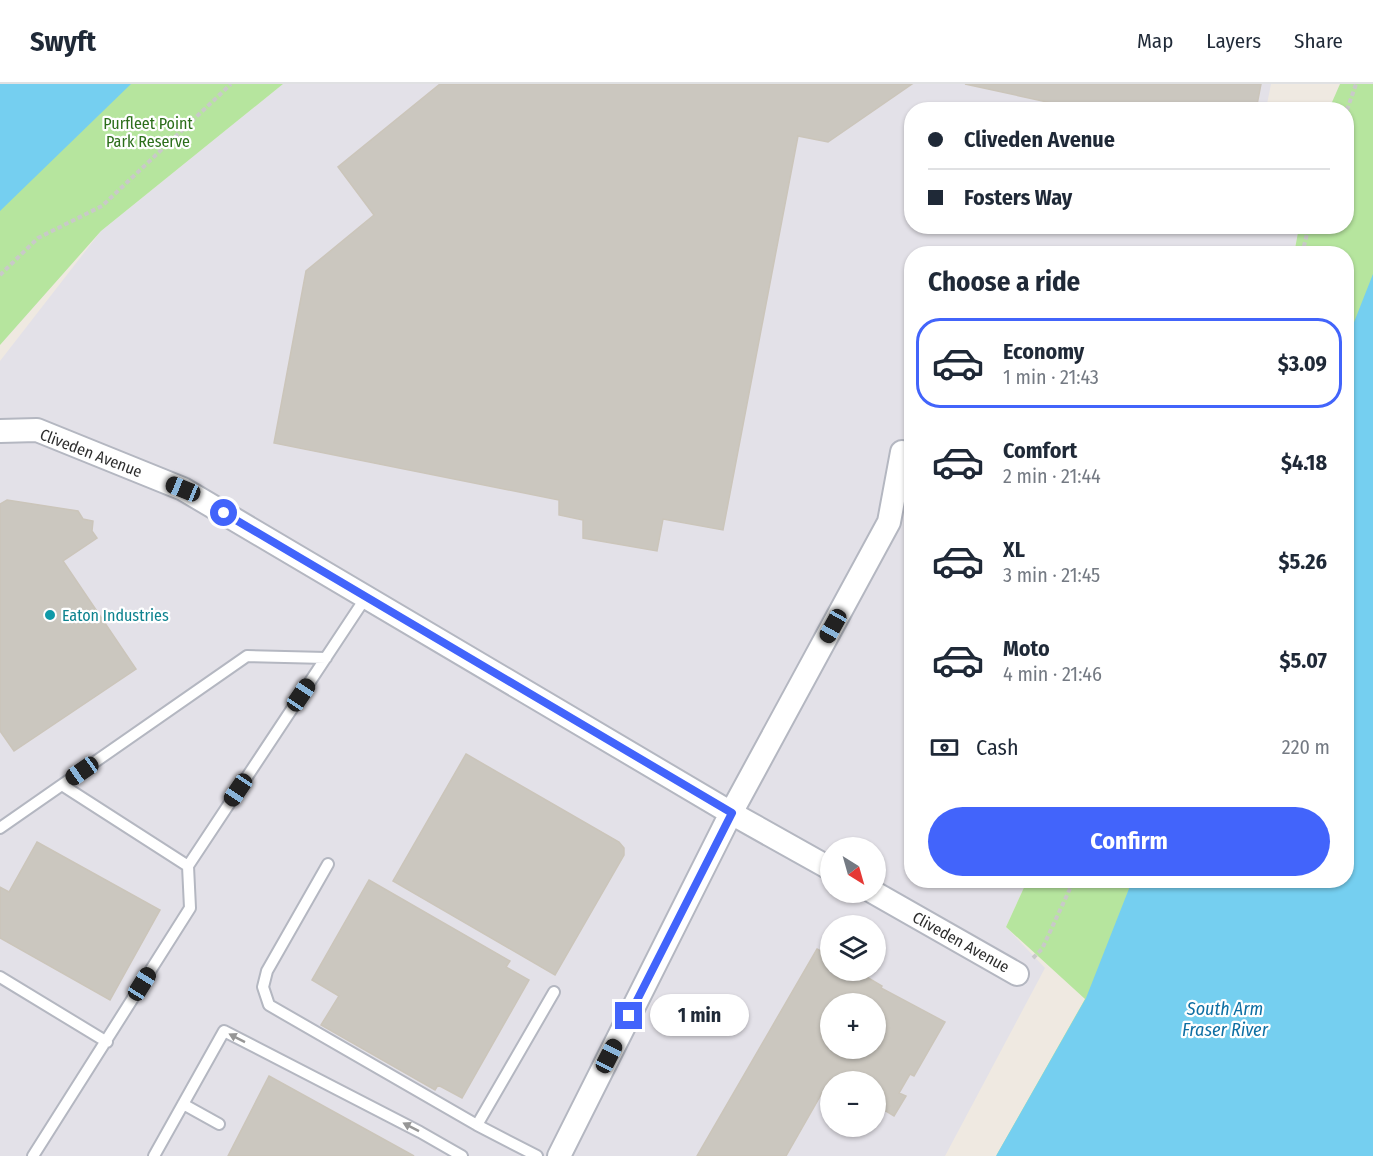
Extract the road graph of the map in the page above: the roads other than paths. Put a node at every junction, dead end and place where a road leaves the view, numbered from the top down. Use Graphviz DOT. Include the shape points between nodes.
graph roads {
  1 [pos="0,431"];
  2 [pos="902,452"];
  3 [pos="366,597"];
  4 [pos="326,657"];
  5 [pos="62,785"];
  6 [pos="732,813"];
  7 [pos="0,828"];
  8 [pos="820,863"];
  9 [pos="328,864"];
  10 [pos="188,866"];
  11 [pos="886,899"];
  12 [pos="1017,974"];
  13 [pos="0,977"];
  14 [pos="554,992"];
  15 [pos="106,1042"];
  16 [pos="183,1104"];
  17 [pos="219,1124"];
  18 [pos="477,1125"];
  19 [pos="33,1156"];
  20 [pos="154,1156"];
  21 [pos="462,1156"];
  22 [pos="537,1156"];
  23 [pos="559,1156"];
  1 -- 3 [label="street, Cliveden Avenue" via="37,430 183,489"];
  2 -- 6 [label="street" via="889,522"];
  3 -- 4 [label="lane"];
  3 -- 6 [label="street, Cliveden Avenue"];
  4 -- 5 [label="lane" via="247,656"];
  4 -- 10 [label="lane"];
  5 -- 7 [label="lane"];
  5 -- 10 [label="lane"];
  6 -- 8 [label="street, Cliveden Avenue"];
  6 -- 23 [label="street"];
  9 -- 18 [label="lane" via="267,971 263,987 269,1005"];
  10 -- 15 [label="lane" via="190,908"];
  11 -- 12 [label="street, Cliveden Avenue"];
  13 -- 15 [label="lane"];
  14 -- 18 [label="lane"];
  15 -- 19 [label="lane"];
  16 -- 17 [label="lane"];
  16 -- 20 [label="lane"];
  21 -- 16 [label="lane, one-way" via="224,1032"];
  18 -- 22 [label="lane"];
}
